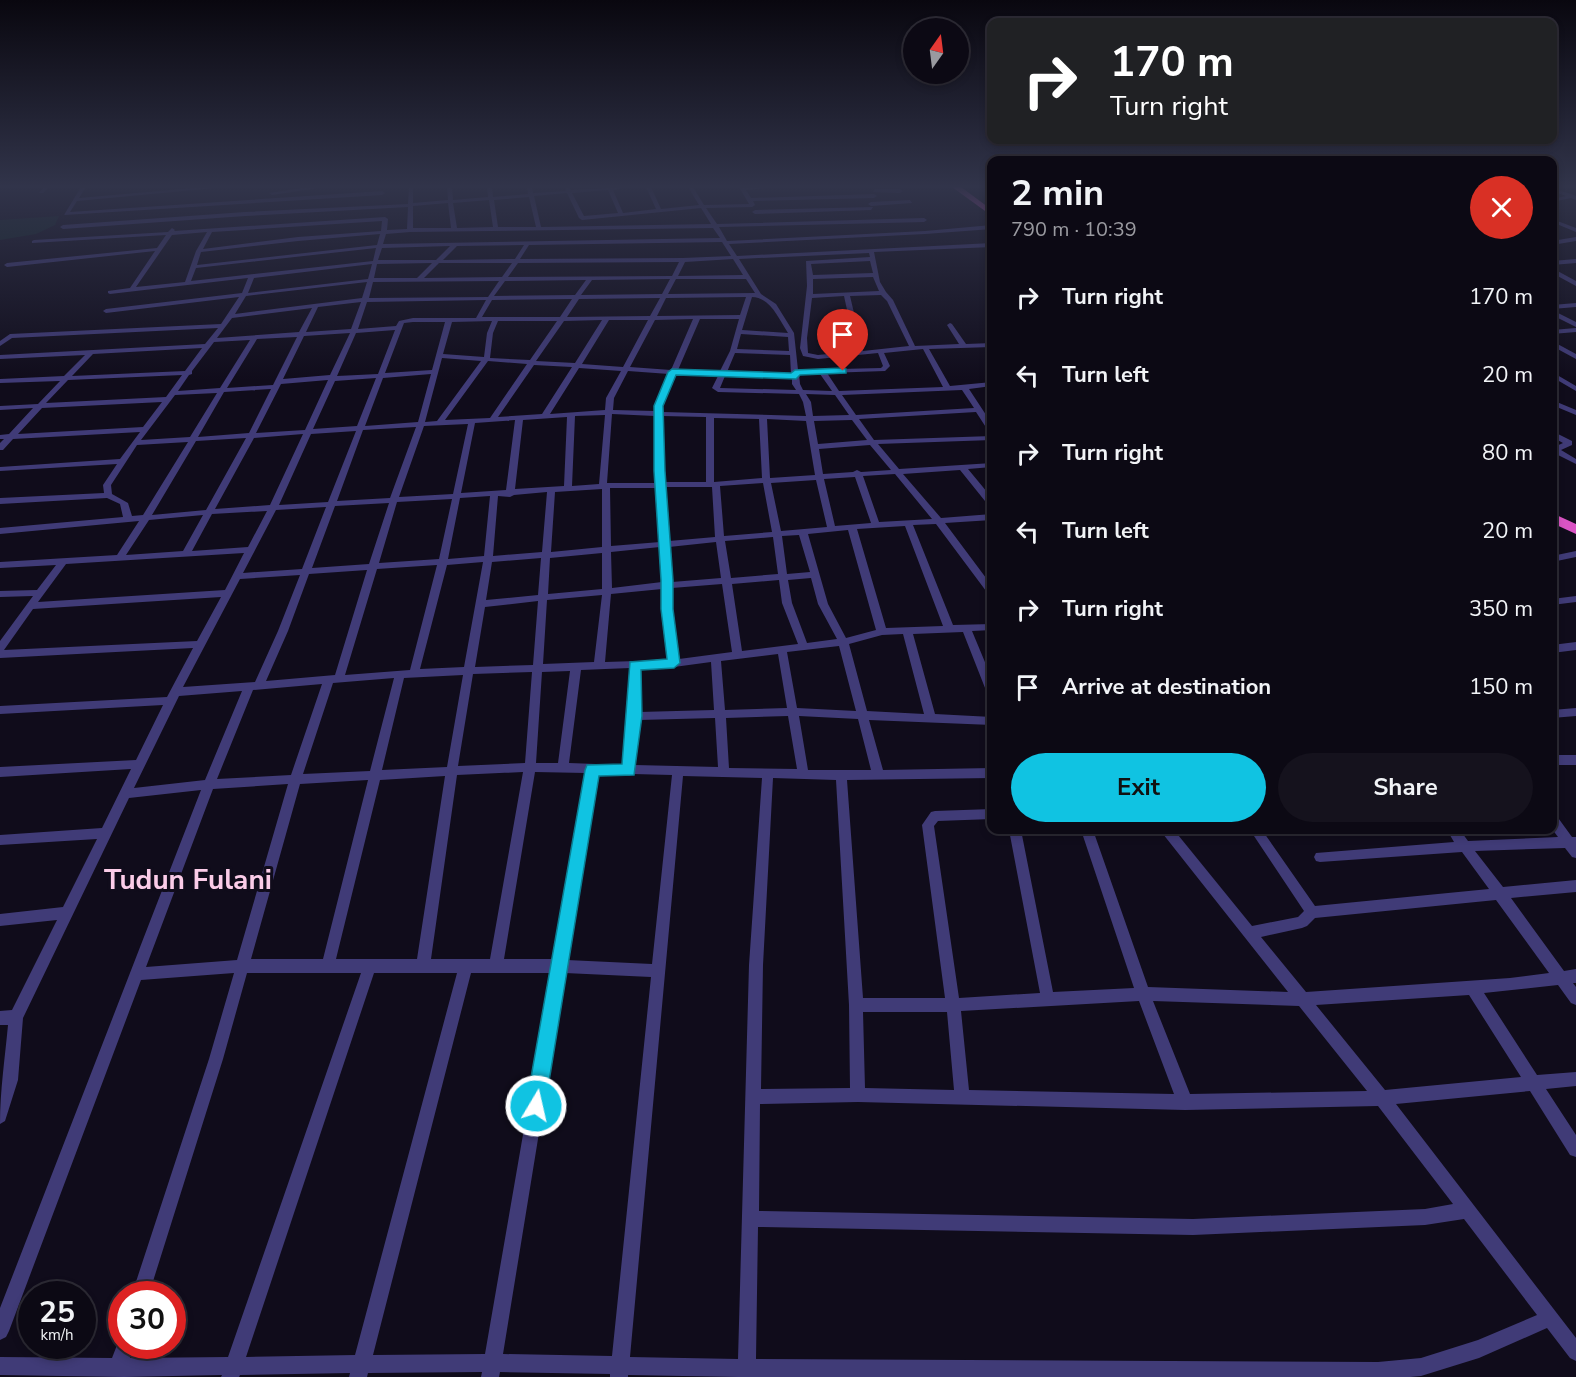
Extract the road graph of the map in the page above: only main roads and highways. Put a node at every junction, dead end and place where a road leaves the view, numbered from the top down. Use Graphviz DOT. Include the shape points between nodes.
graph roads {
  1 [pos="1557,510"];
  2 [pos="1557,520"];
  3 [pos="1576,520"];
  4 [pos="1576,530"];
  1 -- 3 [label="highway"];
  2 -- 4 [label="highway"];
}
